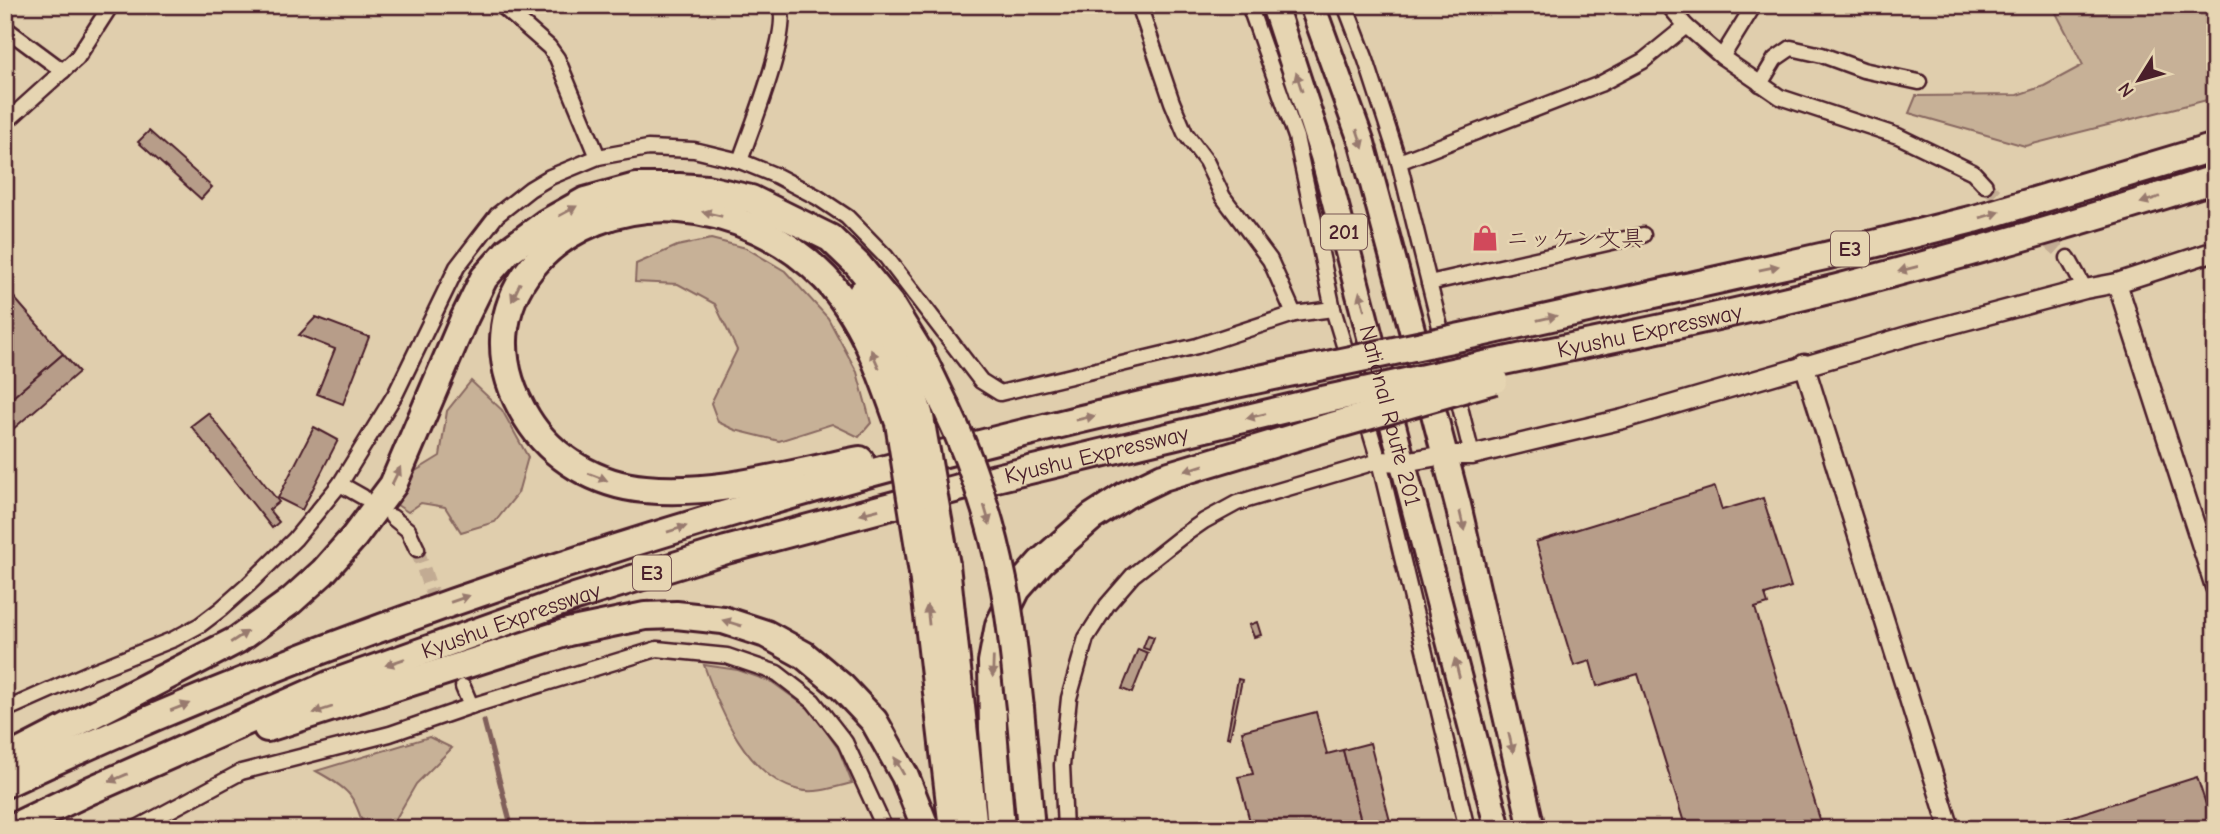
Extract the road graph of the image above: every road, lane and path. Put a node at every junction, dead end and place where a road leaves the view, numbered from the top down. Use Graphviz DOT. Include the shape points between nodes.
graph roads {
  1 [pos="111,5"];
  2 [pos="501,5"];
  3 [pos="779,5"];
  4 [pos="1139,5"];
  5 [pos="1250,5"];
  6 [pos="1274,5"];
  7 [pos="1312,5"];
  8 [pos="1345,5"];
  9 [pos="1668,5"];
  10 [pos="1754,5"];
  11 [pos="1686,26"];
  12 [pos="5,28"];
  13 [pos="1722,57"];
  14 [pos="63,71"];
  15 [pos="1919,82"];
  16 [pos="1760,84"];
  17 [pos="5,123"];
  18 [pos="2215,147"];
  19 [pos="598,157"];
  20 [pos="740,161"];
  21 [pos="1399,162"];
  22 [pos="2215,179"];
  23 [pos="1985,185"];
  24 [pos="804,226"];
  25 [pos="1643,235"];
  26 [pos="2215,251"];
  27 [pos="2068,258"];
  28 [pos="1429,283"];
  29 [pos="2116,283"];
  30 [pos="2085,289"];
  31 [pos="1333,309"];
  32 [pos="1294,314"];
  33 [pos="1804,365"];
  34 [pos="1491,372"];
  35 [pos="909,420"];
  36 [pos="1036,429"];
  37 [pos="1444,455"];
  38 [pos="1472,456"];
  39 [pos="1379,461"];
  40 [pos="1404,462"];
  41 [pos="340,484"];
  42 [pos="363,497"];
  43 [pos="392,517"];
  44 [pos="418,550"];
  45 [pos="935,569"];
  46 [pos="2215,587"];
  47 [pos="463,687"];
  48 [pos="471,706"];
  49 [pos="5,710"];
  50 [pos="5,760"];
  51 [pos="149,765"];
  52 [pos="5,784"];
  53 [pos="9,829"];
  54 [pos="135,829"];
  55 [pos="885,829"];
  56 [pos="926,829"];
  57 [pos="953,829"];
  58 [pos="974,829"];
  59 [pos="1001,829"];
  60 [pos="1031,829"];
  61 [pos="1065,829"];
  62 [pos="1467,829"];
  63 [pos="1498,829"];
  64 [pos="1532,829"];
  65 [pos="1950,829"];
  1 -- 14 [label="street" via="77,58"];
  2 -- 19 [label="street" via="557,58"];
  3 -- 20 [label="street" via="781,32 772,68"];
  4 -- 32 [label="street" via="1185,133 1206,160 1223,197 1270,260"];
  5 -- 31 [label="street" via="1296,137"];
  40 -- 6 [label="highway, National Route 201 / 201, one-way" via="1323,156"];
  7 -- 37 [label="highway, National Route 201 / 201, one-way" via="1362,143"];
  8 -- 21 [label="street"];
  9 -- 11 [label="street"];
  10 -- 13 [label="street"];
  11 -- 13 [label="street"];
  11 -- 21 [label="street" via="1643,61 1600,84"];
  12 -- 14 [label="street"];
  13 -- 16 [label="street"];
  14 -- 17 [label="street"];
  15 -- 16 [label="street" via="1791,48 1775,59"];
  16 -- 23 [label="street" via="1780,97 1898,136 1973,172"];
  36 -- 18 [label="highway, Kyushu Expressway / E3, one-way, bridge" via="1825,256 1974,219"];
  19 -- 20 [label="street" via="648,148 694,150"];
  19 -- 41 [label="street" via="550,177 497,215 457,267 396,393"];
  20 -- 32 [label="street" via="777,176 847,217 886,257 981,381 1000,393 1197,346"];
  21 -- 28 [label="street"];
  22 -- 34 [label="highway, Kyushu Expressway / E3, one-way" via="1983,249"];
  24 -- 35 [label="highway" via="862,292 903,363"];
  50 -- 24 [label="highway, one-way" via="237,640 323,572 393,485 484,278 508,251 546,223 585,201 636,187 679,187 751,199"];
  24 -- 60 [label="highway, one-way, bridge" via="830,238 890,304 965,445 1003,582"];
  25 -- 28 [label="street"];
  26 -- 29 [label="street"];
  27 -- 30 [label="street"];
  28 -- 38 [label="street"];
  29 -- 30 [label="street"];
  29 -- 46 [label="street"];
  30 -- 33 [label="street"];
  31 -- 32 [label="street"];
  31 -- 39 [label="street"];
  33 -- 38 [label="street" via="1623,419"];
  33 -- 65 [label="street"];
  34 -- 51 [label="highway, Kyushu Expressway / E3, one-way, bridge" via="1323,400 996,478 714,554 575,597 331,684"];
  34 -- 59 [label="highway, one-way, bridge" via="1163,477 1092,517 1041,562 1017,589 999,625 992,662"];
  35 -- 36 [label="highway, one-way" via="848,308 825,279 799,255 737,220 679,208 613,215 563,238 524,276 513,295 504,358 519,404 549,446 579,470 613,482 683,491 726,486"];
  35 -- 45 [label="highway, bridge"];
  52 -- 36 [label="highway, Kyushu Expressway / E3, one-way" via="167,712 423,611 716,517"];
  37 -- 38 [label="street"];
  37 -- 40 [label="street"];
  37 -- 64 [label="highway, National Route 201 / 201, one-way"];
  39 -- 40 [label="street"];
  39 -- 61 [label="street" via="1237,503 1181,537 1133,575 1107,605 1086,638 1069,698 1062,765"];
  39 -- 62 [label="street"];
  63 -- 40 [label="highway, National Route 201 / 201, one-way"];
  41 -- 42 [label="street"];
  41 -- 49 [label="street" via="295,539 200,625"];
  43 -- 44 [label="street" via="408,530"];
  57 -- 45 [label="highway, one-way"];
  45 -- 58 [label="highway"];
  47 -- 48 [label="street"];
  48 -- 54 [label="street" via="390,734 241,772"];
  48 -- 55 [label="street" via="657,649 727,656 776,673 813,701 845,742"];
  51 -- 53 [label="highway, Kyushu Expressway / E3, one-way"];
  56 -- 51 [label="highway, one-way" via="905,776 874,721 842,687 804,655 766,634 723,620 676,615 645,615 568,632"];
}
